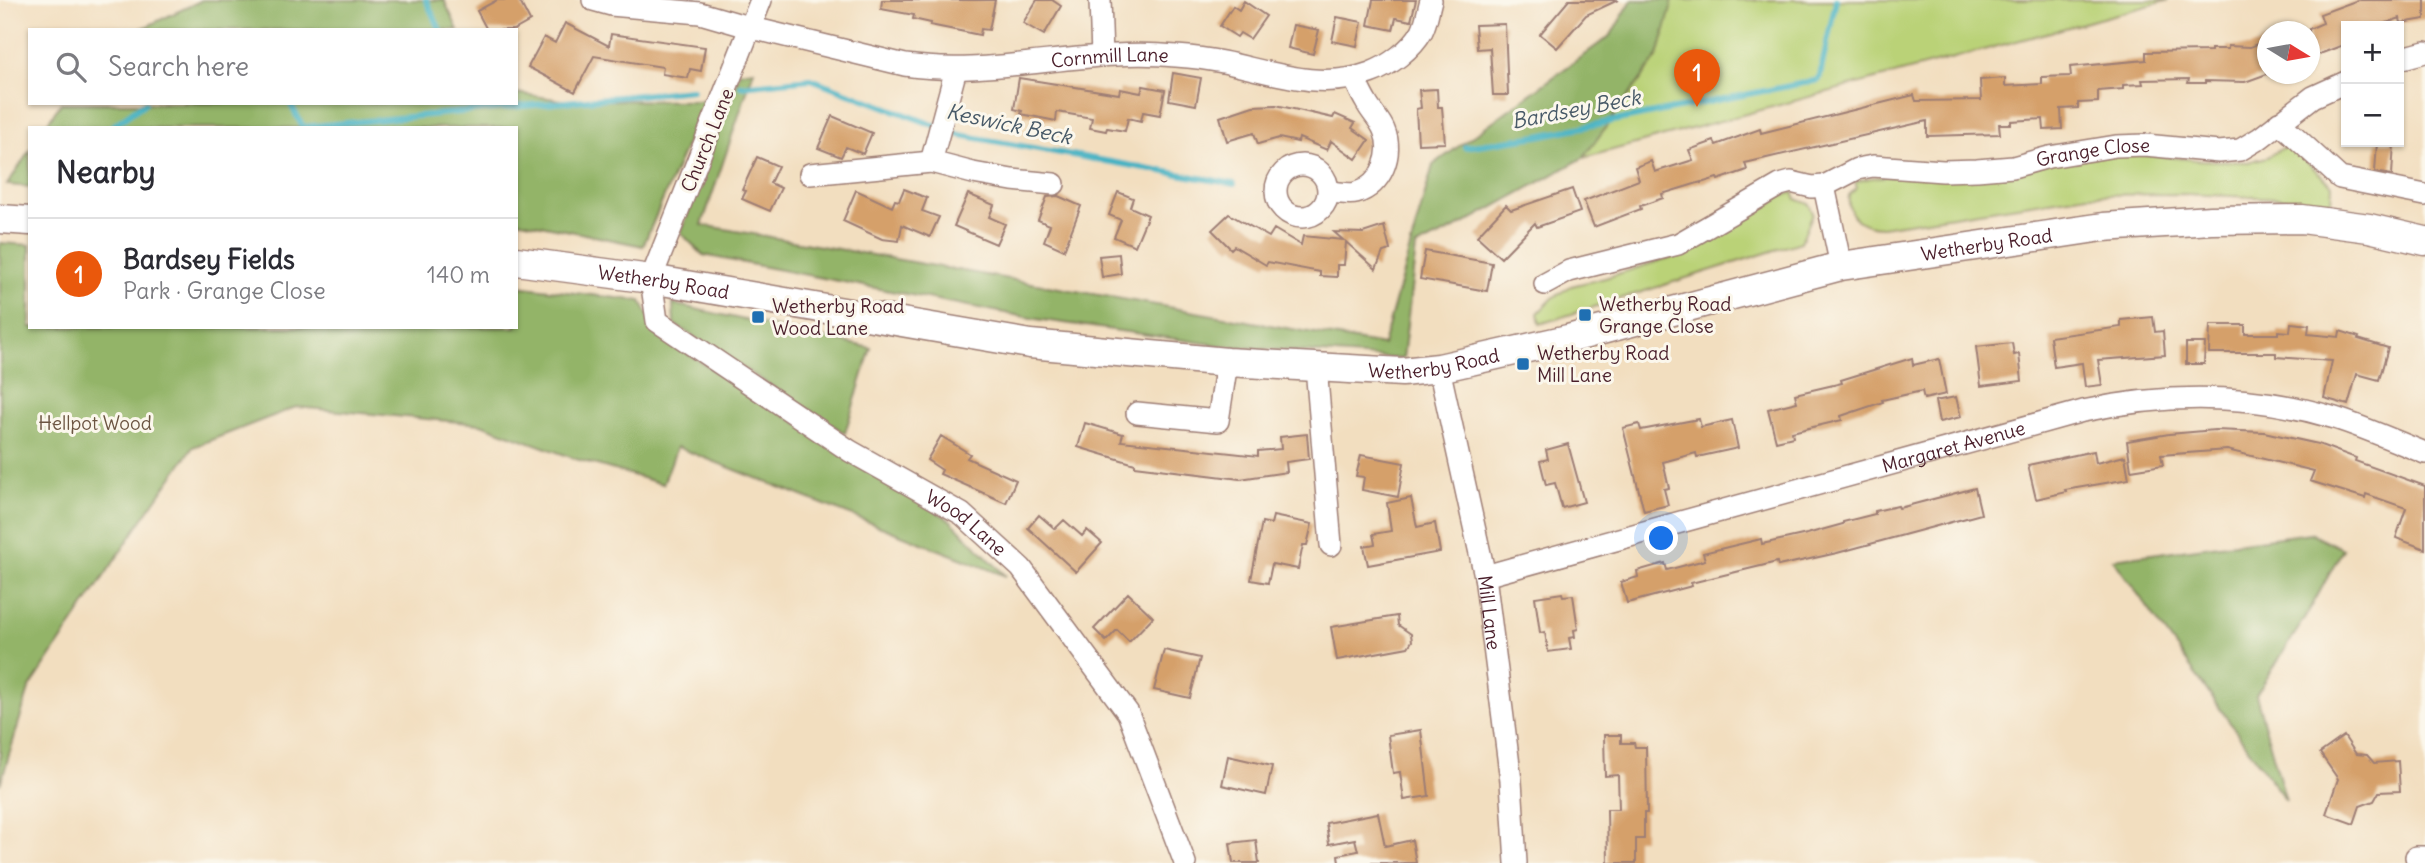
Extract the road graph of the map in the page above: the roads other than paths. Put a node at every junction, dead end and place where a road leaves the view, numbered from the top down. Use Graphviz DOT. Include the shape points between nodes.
graph roads {
  1 [pos="593,0"];
  2 [pos="761,0"];
  3 [pos="1100,0"];
  4 [pos="1431,0"];
  5 [pos="752,28"];
  6 [pos="2425,52"];
  7 [pos="1101,56"];
  8 [pos="2404,58"];
  9 [pos="956,69"];
  10 [pos="1354,78"];
  11 [pos="2342,84"];
  12 [pos="2279,122"];
  13 [pos="931,162"];
  14 [pos="810,174"];
  15 [pos="1054,184"];
  16 [pos="1824,186"];
  17 [pos="1329,192"];
  18 [pos="2425,195"];
  19 [pos="0,219"];
  20 [pos="28,221"];
  21 [pos="2425,241"];
  22 [pos="518,261"];
  23 [pos="1842,265"];
  24 [pos="651,279"];
  25 [pos="1545,284"];
  26 [pos="1227,362"];
  27 [pos="1316,367"];
  28 [pos="1439,368"];
  29 [pos="1137,413"];
  30 [pos="2425,453"];
  31 [pos="1331,545"];
  32 [pos="1485,576"];
  33 [pos="1185,863"];
  34 [pos="1516,863"];
  1 -- 5 [label="street, Cornmill Lane" via="700,13"];
  2 -- 5 [label="street, Church Lane"];
  3 -- 7 [label="street"];
  4 -- 10 [label="street, Cornmill Lane" via="1421,33 1405,52"];
  5 -- 9 [label="street, Cornmill Lane" via="905,65"];
  5 -- 24 [label="street, Church Lane"];
  6 -- 8 [label="street"];
  7 -- 9 [label="street, Cornmill Lane"];
  7 -- 10 [label="street, Cornmill Lane" via="1173,55 1291,78"];
  9 -- 13 [label="street"];
  10 -- 17 [label="street" via="1384,129 1387,160 1380,175 1355,194"];
  11 -- 12 [label="street, Grange Close" via="2313,97"];
  12 -- 16 [label="street, Grange Close" via="2240,150 2116,146 1977,170 1873,166"];
  12 -- 18 [label="street" via="2340,178"];
  13 -- 14 [label="street"];
  13 -- 15 [label="street"];
  16 -- 23 [label="street"];
  16 -- 25 [label="street" via="1780,185 1678,244 1569,271"];
  19 -- 20 [label="main road"];
  21 -- 23 [label="main road, Wetherby Road" via="2302,219 2211,220 2104,227"];
  22 -- 24 [label="main road, Wetherby Road"];
  23 -- 28 [label="main road, Wetherby Road" via="1568,339"];
  24 -- 26 [label="main road, Wetherby Road" via="1030,344"];
  24 -- 33 [label="street, Wood Lane" via="657,321 850,451 962,514 1021,568 1128,713"];
  26 -- 27 [label="main road, Wetherby Road"];
  26 -- 29 [label="street" via="1218,421"];
  27 -- 28 [label="main road, Wetherby Road" via="1402,372"];
  27 -- 31 [label="street"];
  28 -- 32 [label="street, Mill Lane"];
  30 -- 32 [label="street, Margaret Avenue" via="2336,418 2264,402 2192,397 2119,403"];
  32 -- 34 [label="street, Mill Lane" via="1511,780"];
}
